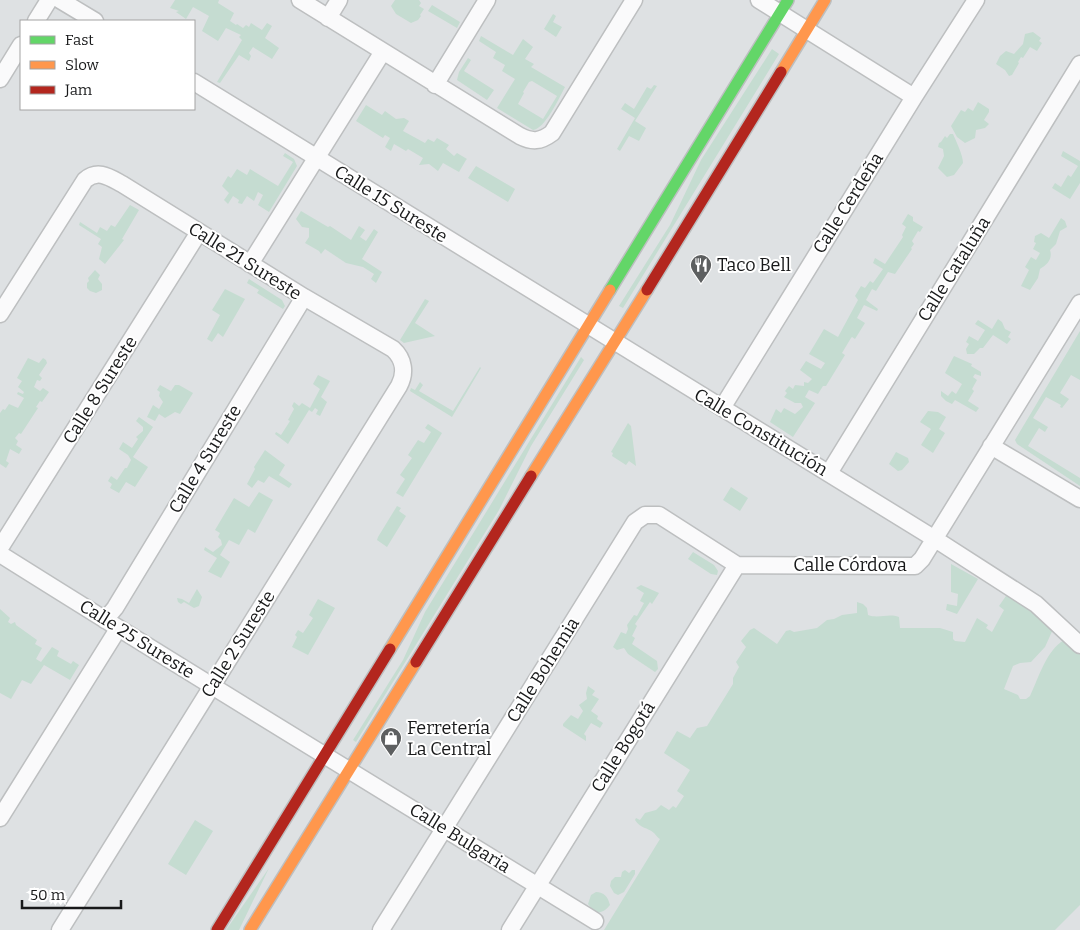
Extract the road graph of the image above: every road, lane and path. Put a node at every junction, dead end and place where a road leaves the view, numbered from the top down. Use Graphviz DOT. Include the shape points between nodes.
graph roads {
  1 [pos="49,0"];
  2 [pos="60,0"];
  3 [pos="300,0"];
  4 [pos="339,0"];
  5 [pos="487,0"];
  6 [pos="634,0"];
  7 [pos="759,0"];
  8 [pos="825,0"];
  9 [pos="976,0"];
  10 [pos="784,6"];
  11 [pos="328,18"];
  12 [pos="37,20"];
  13 [pos="93,20"];
  14 [pos="808,30"];
  15 [pos="20,46"];
  16 [pos="382,52"];
  17 [pos="1080,64"];
  18 [pos="0,78"];
  19 [pos="195,83"];
  20 [pos="435,85"];
  21 [pos="914,96"];
  22 [pos="316,158"];
  23 [pos="199,232"];
  24 [pos="250,264"];
  25 [pos="304,297"];
  26 [pos="1080,303"];
  27 [pos="0,314"];
  28 [pos="588,324"];
  29 [pos="614,341"];
  30 [pos="398,356"];
  31 [pos="722,408"];
  32 [pos="991,446"];
  33 [pos="829,473"];
  34 [pos="1080,499"];
  35 [pos="935,538"];
  36 [pos="0,548"];
  37 [pos="0,554"];
  38 [pos="737,565"];
  39 [pos="112,624"];
  40 [pos="1080,645"];
  41 [pos="213,685"];
  42 [pos="324,755"];
  43 [pos="349,770"];
  44 [pos="0,818"];
  45 [pos="444,829"];
  46 [pos="537,886"];
  47 [pos="595,921"];
  48 [pos="60,930"];
  49 [pos="217,930"];
  50 [pos="250,930"];
  51 [pos="381,930"];
  52 [pos="510,930"];
  1 -- 12 [label="street"];
  2 -- 13 [label="street"];
  3 -- 11 [label="street"];
  4 -- 11 [label="street"];
  5 -- 20 [label="street"];
  6 -- 20 [label="street" via="552,134 544,139 528,140"];
  7 -- 10 [label="street"];
  8 -- 14 [label="main road"];
  9 -- 21 [label="street, Calle Cerdeña"];
  10 -- 14 [label="street"];
  10 -- 28 [label="main road"];
  11 -- 16 [label="street"];
  14 -- 21 [label="street"];
  14 -- 29 [label="main road"];
  15 -- 18 [label="street"];
  16 -- 20 [label="street"];
  16 -- 22 [label="street"];
  17 -- 33 [label="street, Calle Cataluña"];
  19 -- 22 [label="street, Calle 15 Sureste"];
  21 -- 31 [label="street, Calle Cerdeña"];
  22 -- 24 [label="street"];
  22 -- 28 [label="street, Calle 15 Sureste"];
  23 -- 24 [label="street, Calle 21 Sureste"];
  23 -- 27 [label="street, Calle 21 Sureste" via="104,174 90,176"];
  23 -- 36 [label="street, Calle 8 Sureste"];
  24 -- 25 [label="street, Calle 21 Sureste"];
  25 -- 30 [label="street, Calle 21 Sureste" via="392,349"];
  25 -- 39 [label="street, Calle 4 Sureste" via="115,608"];
  26 -- 32 [label="street"];
  28 -- 29 [label="street, Calle Constitución"];
  28 -- 42 [label="main road"];
  29 -- 31 [label="street, Calle Constitución"];
  29 -- 43 [label="main road"];
  30 -- 41 [label="street, Calle 2 Sureste" via="404,371 403,379"];
  31 -- 33 [label="street, Calle Constitución"];
  32 -- 34 [label="street"];
  32 -- 35 [label="street"];
  33 -- 35 [label="street, Calle Constitución"];
  35 -- 38 [label="street, Calle Córdova" via="915,566"];
  35 -- 40 [label="street" via="1036,604"];
  37 -- 39 [label="street, Calle 25 Sureste"];
  38 -- 45 [label="street, Calle Bohemia" via="659,516 645,515 635,522"];
  38 -- 46 [label="street, Calle Bogotá"];
  39 -- 41 [label="street, Calle 25 Sureste"];
  39 -- 44 [label="street, Calle 4 Sureste"];
  41 -- 42 [label="street, Calle 25 Sureste"];
  41 -- 48 [label="street, Calle 2 Sureste"];
  42 -- 43 [label="street, Calle Bulgaria"];
  42 -- 49 [label="main road"];
  43 -- 45 [label="street, Calle Bulgaria"];
  43 -- 50 [label="main road"];
  45 -- 46 [label="street, Calle Bulgaria"];
  45 -- 51 [label="street, Calle Bohemia"];
  46 -- 47 [label="street, Calle Bulgaria"];
  46 -- 52 [label="street, Calle Bogotá"];
}
